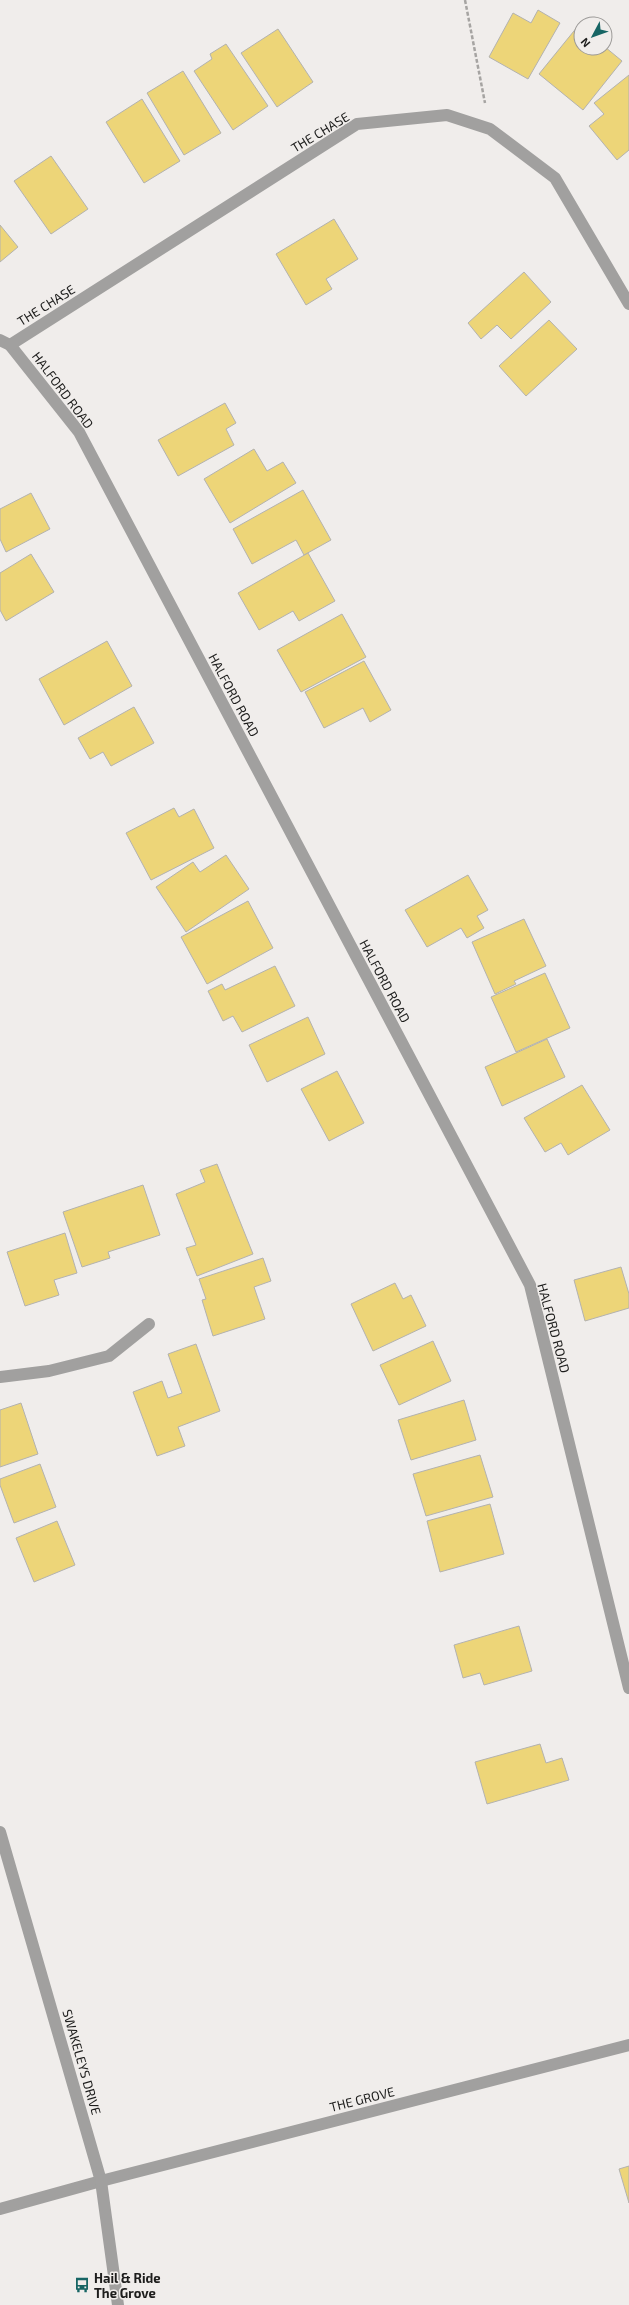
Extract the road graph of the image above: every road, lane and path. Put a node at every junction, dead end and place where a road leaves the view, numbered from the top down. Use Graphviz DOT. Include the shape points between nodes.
graph roads {
  1 [pos="465,0"];
  2 [pos="490,129"];
  3 [pos="629,304"];
  4 [pos="5,342"];
  5 [pos="149,1324"];
  6 [pos="0,1377"];
  7 [pos="629,1688"];
  8 [pos="0,1832"];
  9 [pos="629,2045"];
  10 [pos="101,2181"];
  11 [pos="0,2209"];
  12 [pos="118,2305"];
  1 -- 2 [label="path"];
  2 -- 3 [label="street, THE CHASE" via="556,178"];
  2 -- 4 [label="street, THE CHASE" via="446,115 357,124"];
  4 -- 7 [label="street, HALFORD ROAD" via="79,432 530,1285"];
  5 -- 6 [label="street" via="109,1356 49,1371"];
  8 -- 10 [label="street, SWAKELEYS DRIVE"];
  9 -- 10 [label="street, THE GROVE"];
  10 -- 11 [label="street, THE GROVE"];
  10 -- 12 [label="street, SWAKELEYS DRIVE"];
}
